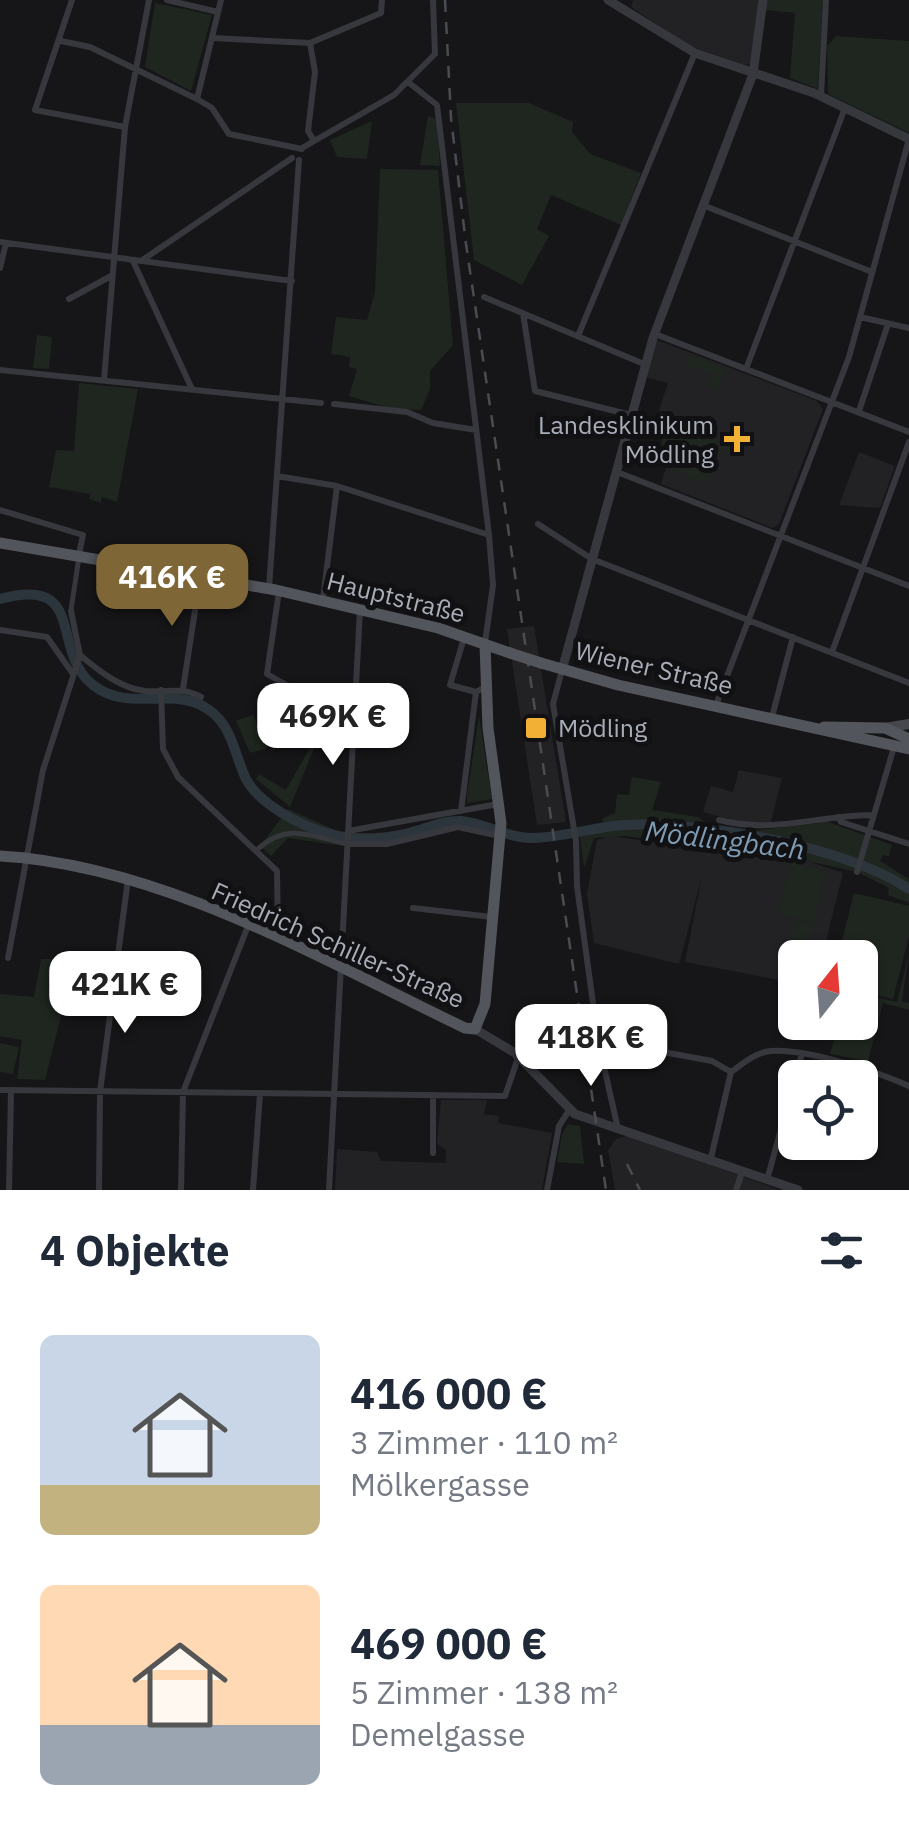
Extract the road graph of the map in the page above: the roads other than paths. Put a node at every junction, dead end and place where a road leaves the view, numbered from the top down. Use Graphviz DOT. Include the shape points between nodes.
graph roads {
  1 [pos="72,0"];
  2 [pos="149,0"];
  3 [pos="167,0"];
  4 [pos="221,0"];
  5 [pos="382,0"];
  6 [pos="433,0"];
  7 [pos="608,0"];
  8 [pos="763,0"];
  9 [pos="826,0"];
  10 [pos="218,12"];
  11 [pos="212,38"];
  12 [pos="61,41"];
  13 [pos="310,43"];
  14 [pos="694,54"];
  15 [pos="137,69"];
  16 [pos="753,74"];
  17 [pos="408,82"];
  18 [pos="820,96"];
  19 [pos="197,99"];
  20 [pos="846,106"];
  21 [pos="124,127"];
  22 [pos="313,139"];
  23 [pos="909,139"];
  24 [pos="296,154"];
  25 [pos="705,206"];
  26 [pos="795,240"];
  27 [pos="3,242"];
  28 [pos="114,258"];
  29 [pos="137,261"];
  30 [pos="0,268"];
  31 [pos="872,272"];
  32 [pos="112,276"];
  33 [pos="292,282"];
  34 [pos="486,298"];
  35 [pos="69,300"];
  36 [pos="523,313"];
  37 [pos="860,318"];
  38 [pos="888,324"];
  39 [pos="909,328"];
  40 [pos="654,334"];
  41 [pos="578,336"];
  42 [pos="644,364"];
  43 [pos="746,369"];
  44 [pos="0,370"];
  45 [pos="104,380"];
  46 [pos="192,390"];
  47 [pos="284,397"];
  48 [pos="831,401"];
  49 [pos="321,403"];
  50 [pos="334,404"];
  51 [pos="859,412"];
  52 [pos="631,415"];
  53 [pos="476,430"];
  54 [pos="909,432"];
  55 [pos="909,442"];
  56 [pos="616,471"];
  57 [pos="277,476"];
  58 [pos="337,486"];
  59 [pos="0,510"];
  60 [pos="538,524"];
  61 [pos="489,535"];
  62 [pos="781,536"];
  63 [pos="0,543"];
  64 [pos="79,554"];
  65 [pos="592,559"];
  66 [pos="863,568"];
  67 [pos="200,577"];
  68 [pos="909,586"];
  69 [pos="274,590"];
  70 [pos="323,601"];
  71 [pos="360,608"];
  72 [pos="71,611"];
  73 [pos="748,620"];
  74 [pos="0,630"];
  75 [pos="464,636"];
  76 [pos="793,637"];
  77 [pos="485,644"];
  78 [pos="832,652"];
  79 [pos="77,666"];
  80 [pos="562,670"];
  81 [pos="909,683"];
  82 [pos="182,689"];
  83 [pos="480,690"];
  84 [pos="162,696"];
  85 [pos="201,697"];
  86 [pos="716,706"];
  87 [pos="909,712"];
  88 [pos="772,718"];
  89 [pos="354,723"];
  90 [pos="814,728"];
  91 [pos="908,735"];
  92 [pos="888,746"];
  93 [pos="498,804"];
  94 [pos="460,811"];
  95 [pos="873,815"];
  96 [pos="838,818"];
  97 [pos="719,820"];
  98 [pos="501,830"];
  99 [pos="868,831"];
  100 [pos="348,836"];
  101 [pos="909,844"];
  102 [pos="258,849"];
  103 [pos="0,856"];
  104 [pos="28,858"];
  105 [pos="858,869"];
  106 [pos="128,879"];
  107 [pos="412,908"];
  108 [pos="493,917"];
  109 [pos="248,926"];
  110 [pos="278,938"];
  111 [pos="8,958"];
  112 [pos="342,968"];
  113 [pos="476,1028"];
  114 [pos="598,1040"];
  115 [pos="801,1057"];
  116 [pos="518,1058"];
  117 [pos="800,1060"];
  118 [pos="731,1072"];
  119 [pos="909,1086"];
  120 [pos="0,1090"];
  121 [pos="10,1091"];
  122 [pos="100,1092"];
  123 [pos="183,1092"];
  124 [pos="260,1094"];
  125 [pos="334,1094"];
  126 [pos="433,1095"];
  127 [pos="570,1109"];
  128 [pos="619,1130"];
  129 [pos="778,1140"];
  130 [pos="433,1153"];
  131 [pos="710,1162"];
  132 [pos="742,1172"];
  133 [pos="767,1180"];
  134 [pos="9,1190"];
  135 [pos="98,1190"];
  136 [pos="181,1190"];
  137 [pos="254,1190"];
  138 [pos="329,1190"];
  139 [pos="547,1190"];
  140 [pos="736,1190"];
  141 [pos="798,1190"];
  1 -- 12 [label="street"];
  2 -- 15 [label="street"];
  3 -- 10 [label="street"];
  4 -- 10 [label="street"];
  5 -- 13 [label="street" via="381,13"];
  6 -- 17 [label="street" via="435,54"];
  7 -- 14 [label="street"];
  8 -- 16 [label="street"];
  9 -- 18 [label="street"];
  10 -- 11 [label="street"];
  11 -- 13 [label="street"];
  11 -- 19 [label="street"];
  12 -- 15 [label="street"];
  12 -- 21 [label="street" via="36,112"];
  13 -- 22 [label="street"];
  14 -- 16 [label="street"];
  14 -- 41 [label="street"];
  15 -- 19 [label="street"];
  15 -- 21 [label="street"];
  16 -- 18 [label="street"];
  16 -- 25 [label="street"];
  17 -- 22 [label="street"];
  17 -- 53 [label="street" via="437,105"];
  18 -- 20 [label="street"];
  19 -- 24 [label="street" via="230,134"];
  20 -- 23 [label="street"];
  20 -- 26 [label="street"];
  21 -- 28 [label="street"];
  22 -- 24 [label="street"];
  23 -- 31 [label="street"];
  24 -- 29 [label="street"];
  24 -- 33 [label="street"];
  25 -- 26 [label="street"];
  25 -- 40 [label="street"];
  26 -- 31 [label="street"];
  26 -- 43 [label="street"];
  27 -- 28 [label="street"];
  27 -- 30 [label="street"];
  28 -- 29 [label="street"];
  28 -- 32 [label="street"];
  29 -- 33 [label="street"];
  29 -- 46 [label="street"];
  31 -- 37 [label="street"];
  32 -- 35 [label="street"];
  32 -- 45 [label="street"];
  33 -- 47 [label="street"];
  34 -- 36 [label="street"];
  36 -- 41 [label="street"];
  36 -- 52 [label="street" via="535,391"];
  37 -- 38 [label="street"];
  37 -- 48 [label="street"];
  38 -- 39 [label="street"];
  38 -- 51 [label="street"];
  40 -- 42 [label="street"];
  40 -- 43 [label="street"];
  41 -- 42 [label="street"];
  42 -- 52 [label="street"];
  43 -- 48 [label="street"];
  44 -- 45 [label="street"];
  45 -- 46 [label="street"];
  46 -- 47 [label="street"];
  47 -- 49 [label="street"];
  47 -- 57 [label="street"];
  48 -- 51 [label="street"];
  48 -- 62 [label="street"];
  50 -- 53 [label="street" via="407,412"];
  51 -- 54 [label="street"];
  52 -- 56 [label="street"];
  53 -- 61 [label="street"];
  55 -- 66 [label="street"];
  56 -- 62 [label="street"];
  56 -- 65 [label="street"];
  57 -- 58 [label="street"];
  57 -- 69 [label="street"];
  58 -- 61 [label="street"];
  58 -- 70 [label="street"];
  59 -- 64 [label="street" via="83,535"];
  60 -- 65 [label="street"];
  61 -- 77 [label="street" via="493,585"];
  62 -- 66 [label="street"];
  62 -- 73 [label="street"];
  63 -- 64 [label="main road, Hauptstraße"];
  64 -- 67 [label="main road, Hauptstraße"];
  64 -- 72 [label="street"];
  65 -- 73 [label="street"];
  65 -- 80 [label="street"];
  66 -- 68 [label="street"];
  66 -- 78 [label="street"];
  67 -- 69 [label="main road, Hauptstraße"];
  67 -- 82 [label="street"];
  69 -- 70 [label="main road, Hauptstraße"];
  69 -- 89 [label="street" via="268,674"];
  70 -- 71 [label="main road, Hauptstraße"];
  71 -- 75 [label="main road, Hauptstraße"];
  71 -- 89 [label="street"];
  72 -- 79 [label="street"];
  73 -- 76 [label="street"];
  73 -- 86 [label="street"];
  74 -- 79 [label="street" via="47,637"];
  75 -- 77 [label="main road, Hauptstraße"];
  75 -- 83 [label="street" via="450,684"];
  76 -- 78 [label="street"];
  76 -- 88 [label="street"];
  77 -- 80 [label="main road, Wiener Straße, bridge"];
  77 -- 83 [label="main road"];
  78 -- 81 [label="street"];
  79 -- 84 [label="street"];
  79 -- 104 [label="street" via="43,770"];
  80 -- 86 [label="main road, Wiener Straße"];
  80 -- 114 [label="street" via="553,704"];
  82 -- 84 [label="street"];
  82 -- 85 [label="street"];
  83 -- 93 [label="main road"];
  83 -- 94 [label="street"];
  84 -- 102 [label="street" via="163,749 178,777"];
  86 -- 88 [label="main road, Wiener Straße"];
  87 -- 91 [label="street"];
  88 -- 90 [label="main road, Wiener Straße"];
  89 -- 100 [label="street"];
  90 -- 91 [label="main road, Wiener Straße" via="885,728"];
  90 -- 92 [label="main road, Wiener Straße"];
  91 -- 92 [label="main road, Wiener Straße"];
  92 -- 95 [label="street"];
  93 -- 94 [label="street"];
  93 -- 98 [label="main road"];
  94 -- 100 [label="street"];
  95 -- 96 [label="street"];
  95 -- 99 [label="street"];
  96 -- 97 [label="street" via="771,826"];
  96 -- 99 [label="street"];
  98 -- 100 [label="street" via="458,827 387,844"];
  98 -- 108 [label="main road"];
  99 -- 101 [label="street"];
  99 -- 105 [label="street"];
  100 -- 102 [label="street" via="279,832"];
  100 -- 112 [label="street"];
  102 -- 110 [label="street" via="281,881"];
  103 -- 104 [label="main road, Friedrich Schiller-Straße"];
  104 -- 106 [label="main road, Friedrich Schiller-Straße"];
  104 -- 111 [label="street"];
  106 -- 109 [label="main road, Friedrich Schiller-Straße"];
  106 -- 122 [label="street"];
  107 -- 108 [label="street"];
  108 -- 113 [label="main road" via="485,1004"];
  109 -- 110 [label="main road, Friedrich Schiller-Straße"];
  109 -- 123 [label="street"];
  110 -- 112 [label="main road, Friedrich Schiller-Straße"];
  112 -- 113 [label="main road, Friedrich Schiller-Straße"];
  112 -- 125 [label="street"];
  113 -- 116 [label="street, Friedrich Schiller-Straße"];
  114 -- 118 [label="street" via="712,1062"];
  114 -- 128 [label="street"];
  115 -- 117 [label="street"];
  115 -- 118 [label="street" via="765,1052"];
  115 -- 119 [label="street" via="866,1068"];
  116 -- 126 [label="street" via="507,1096"];
  116 -- 127 [label="street, Friedrich Schiller-Straße"];
  118 -- 131 [label="street"];
  120 -- 121 [label="street"];
  121 -- 122 [label="street"];
  121 -- 134 [label="street"];
  122 -- 123 [label="street"];
  122 -- 135 [label="street"];
  123 -- 124 [label="street"];
  123 -- 136 [label="street"];
  124 -- 125 [label="street"];
  124 -- 137 [label="street"];
  125 -- 126 [label="street"];
  125 -- 138 [label="street"];
  126 -- 130 [label="street"];
  127 -- 128 [label="street, Friedrich Schiller-Straße"];
  127 -- 139 [label="street" via="559,1126"];
  128 -- 131 [label="street, Friedrich Schiller-Straße"];
  129 -- 133 [label="street"];
  131 -- 132 [label="street, Friedrich Schiller-Straße"];
  132 -- 133 [label="street, Friedrich Schiller-Straße"];
  132 -- 140 [label="street"];
  133 -- 141 [label="street, Friedrich Schiller-Straße"];
}
